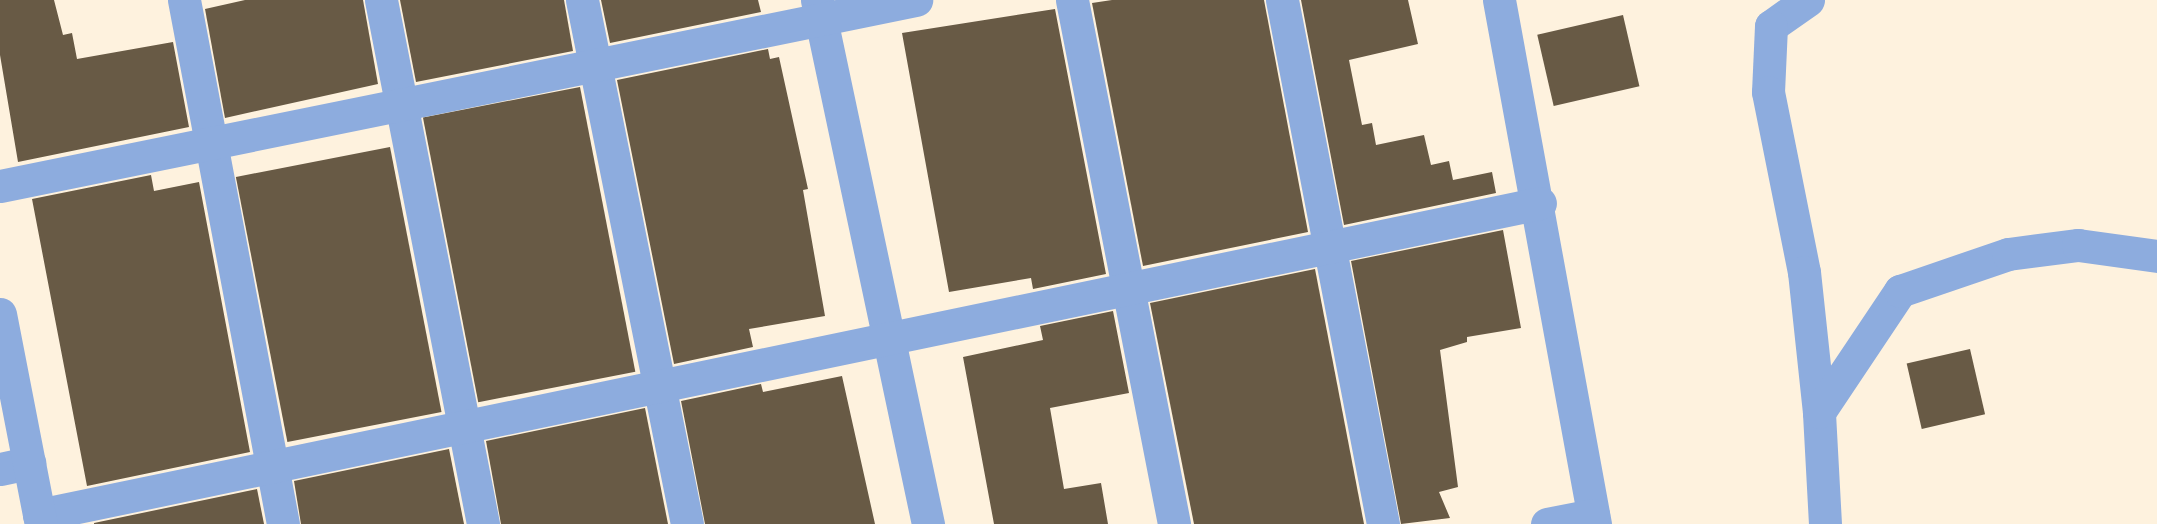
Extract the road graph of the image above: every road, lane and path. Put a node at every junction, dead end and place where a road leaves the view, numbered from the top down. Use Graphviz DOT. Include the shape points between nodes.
graph roads {
  1 [pos="184,0"];
  2 [pos="381,0"];
  3 [pos="582,0"];
  4 [pos="916,0"];
  5 [pos="1072,0"];
  6 [pos="1282,0"];
  7 [pos="1499,0"];
  8 [pos="1808,0"];
  9 [pos="818,10"];
  10 [pos="595,65"];
  11 [pos="401,105"];
  12 [pos="211,143"];
  13 [pos="0,186"];
  14 [pos="1540,203"];
  15 [pos="1329,247"];
  16 [pos="2157,256"];
  17 [pos="1128,289"];
  18 [pos="0,314"];
  19 [pos="888,339"];
  20 [pos="659,387"];
  21 [pos="1819,412"];
  22 [pos="464,427"];
  23 [pos="15,466"];
  24 [pos="272,467"];
  25 [pos="40,520"];
  26 [pos="1594,520"];
  27 [pos="283,524"];
  28 [pos="483,524"];
  29 [pos="687,524"];
  30 [pos="928,524"];
  31 [pos="1174,524"];
  32 [pos="1383,524"];
  33 [pos="1547,524"];
  34 [pos="1826,524"];
  1 -- 12 [label="street"];
  2 -- 11 [label="street"];
  3 -- 10 [label="street"];
  4 -- 9 [label="street"];
  5 -- 17 [label="street"];
  6 -- 15 [label="street"];
  7 -- 14 [label="street"];
  8 -- 21 [label="street" via="1771,26 1768,92 1804,272"];
  9 -- 10 [label="street"];
  9 -- 19 [label="street"];
  10 -- 11 [label="street"];
  10 -- 20 [label="street"];
  11 -- 12 [label="street"];
  11 -- 22 [label="street"];
  12 -- 13 [label="street"];
  12 -- 24 [label="street"];
  14 -- 15 [label="street"];
  14 -- 26 [label="street"];
  15 -- 17 [label="street"];
  15 -- 32 [label="street"];
  16 -- 21 [label="street" via="2078,245 2032,251 1900,291"];
  17 -- 19 [label="street"];
  17 -- 31 [label="street"];
  18 -- 23 [label="street"];
  19 -- 20 [label="street"];
  19 -- 30 [label="street"];
  20 -- 22 [label="street"];
  20 -- 29 [label="street"];
  21 -- 34 [label="street"];
  22 -- 24 [label="street"];
  22 -- 28 [label="street"];
  23 -- 25 [label="street"];
  24 -- 25 [label="street"];
  24 -- 27 [label="street"];
  26 -- 33 [label="street"];
}
